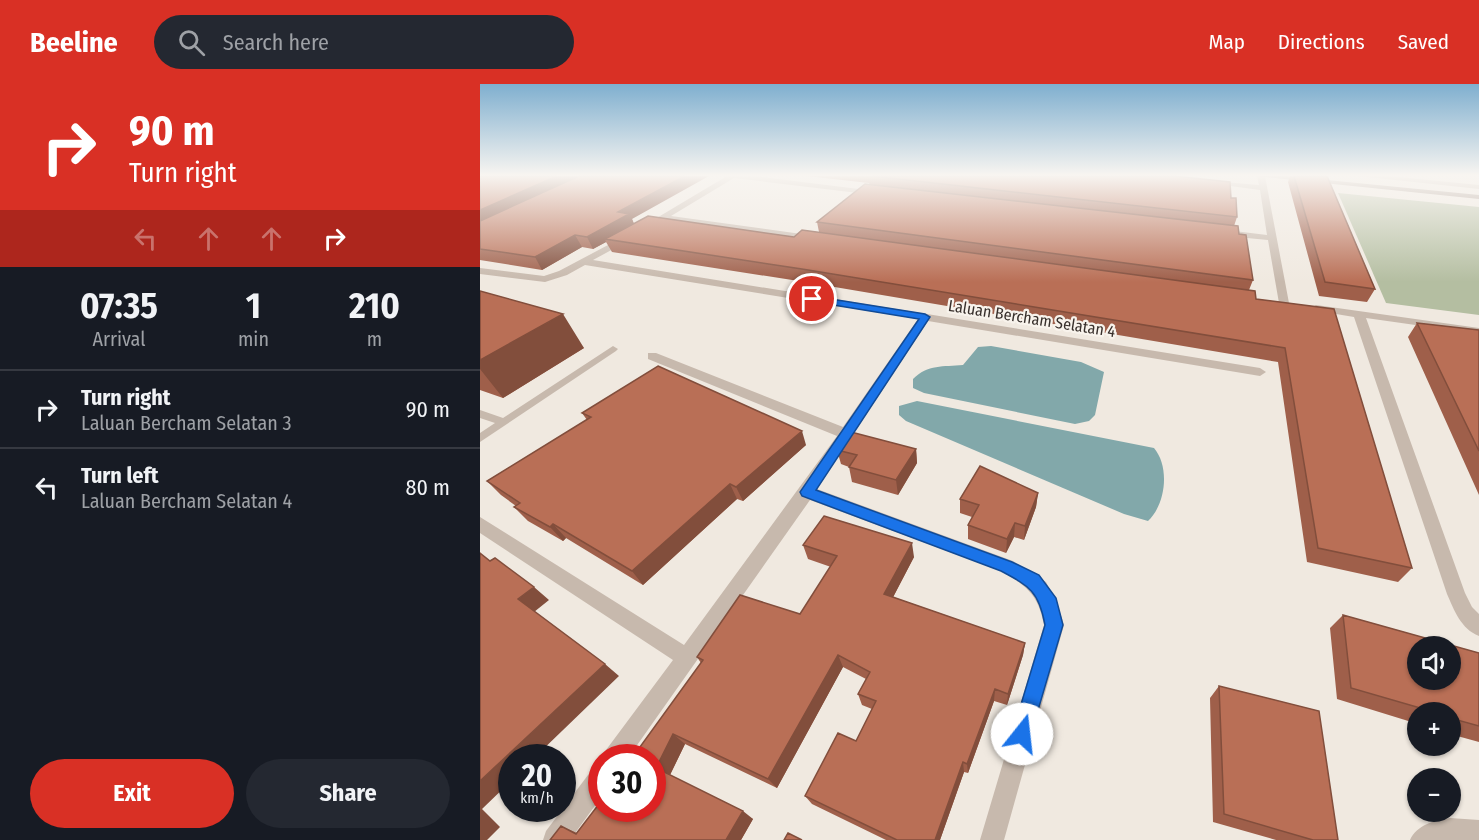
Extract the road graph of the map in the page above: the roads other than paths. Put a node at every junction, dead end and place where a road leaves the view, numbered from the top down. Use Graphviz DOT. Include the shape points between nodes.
graph roads {
  1 [pos="672,211"];
  2 [pos="1268,211"];
  3 [pos="1215,232"];
  4 [pos="633,234"];
  5 [pos="817,234"];
  6 [pos="1273,238"];
  7 [pos="586,262"];
  8 [pos="480,271"];
  9 [pos="1273,302"];
  10 [pos="1295,305"];
  11 [pos="1359,314"];
  12 [pos="925,317"];
  13 [pos="1479,331"];
  14 [pos="613,349"];
  15 [pos="652,356"];
  16 [pos="1260,372"];
  17 [pos="480,414"];
  18 [pos="504,422"];
  19 [pos="846,434"];
  20 [pos="480,438"];
  21 [pos="807,492"];
  22 [pos="480,524"];
  23 [pos="1479,627"];
  24 [pos="686,657"];
  25 [pos="624,744"];
  26 [pos="588,794"];
  27 [pos="1479,832"];
  28 [pos="555,840"];
  29 [pos="992,840"];
  30 [pos="1423,840"];
  1 -- 5 [label="street" via="657,220 807,237"];
  2 -- 6 [label="street"];
  3 -- 6 [label="street"];
  4 -- 7 [label="street"];
  6 -- 10 [label="street"];
  7 -- 8 [label="street" via="545,279"];
  7 -- 12 [label="street, Laluan Bercham Selatan 4"];
  9 -- 10 [label="street"];
  10 -- 11 [label="street"];
  11 -- 13 [label="street"];
  11 -- 23 [label="street" via="1456,594 1465,613"];
  12 -- 16 [label="street, Laluan Bercham Selatan 4"];
  12 -- 19 [label="street"];
  14 -- 18 [label="lane"];
  15 -- 19 [label="street"];
  17 -- 18 [label="lane"];
  18 -- 20 [label="lane"];
  19 -- 21 [label="street"];
  21 -- 24 [label="street"];
  21 -- 29 [label="street" via="1006,566 1033,580 1050,603 1054,625"];
  22 -- 24 [label="street"];
  24 -- 25 [label="street"];
  26 -- 28 [label="street"];
  27 -- 30 [label="street" via="1458,828 1431,834"];
}
